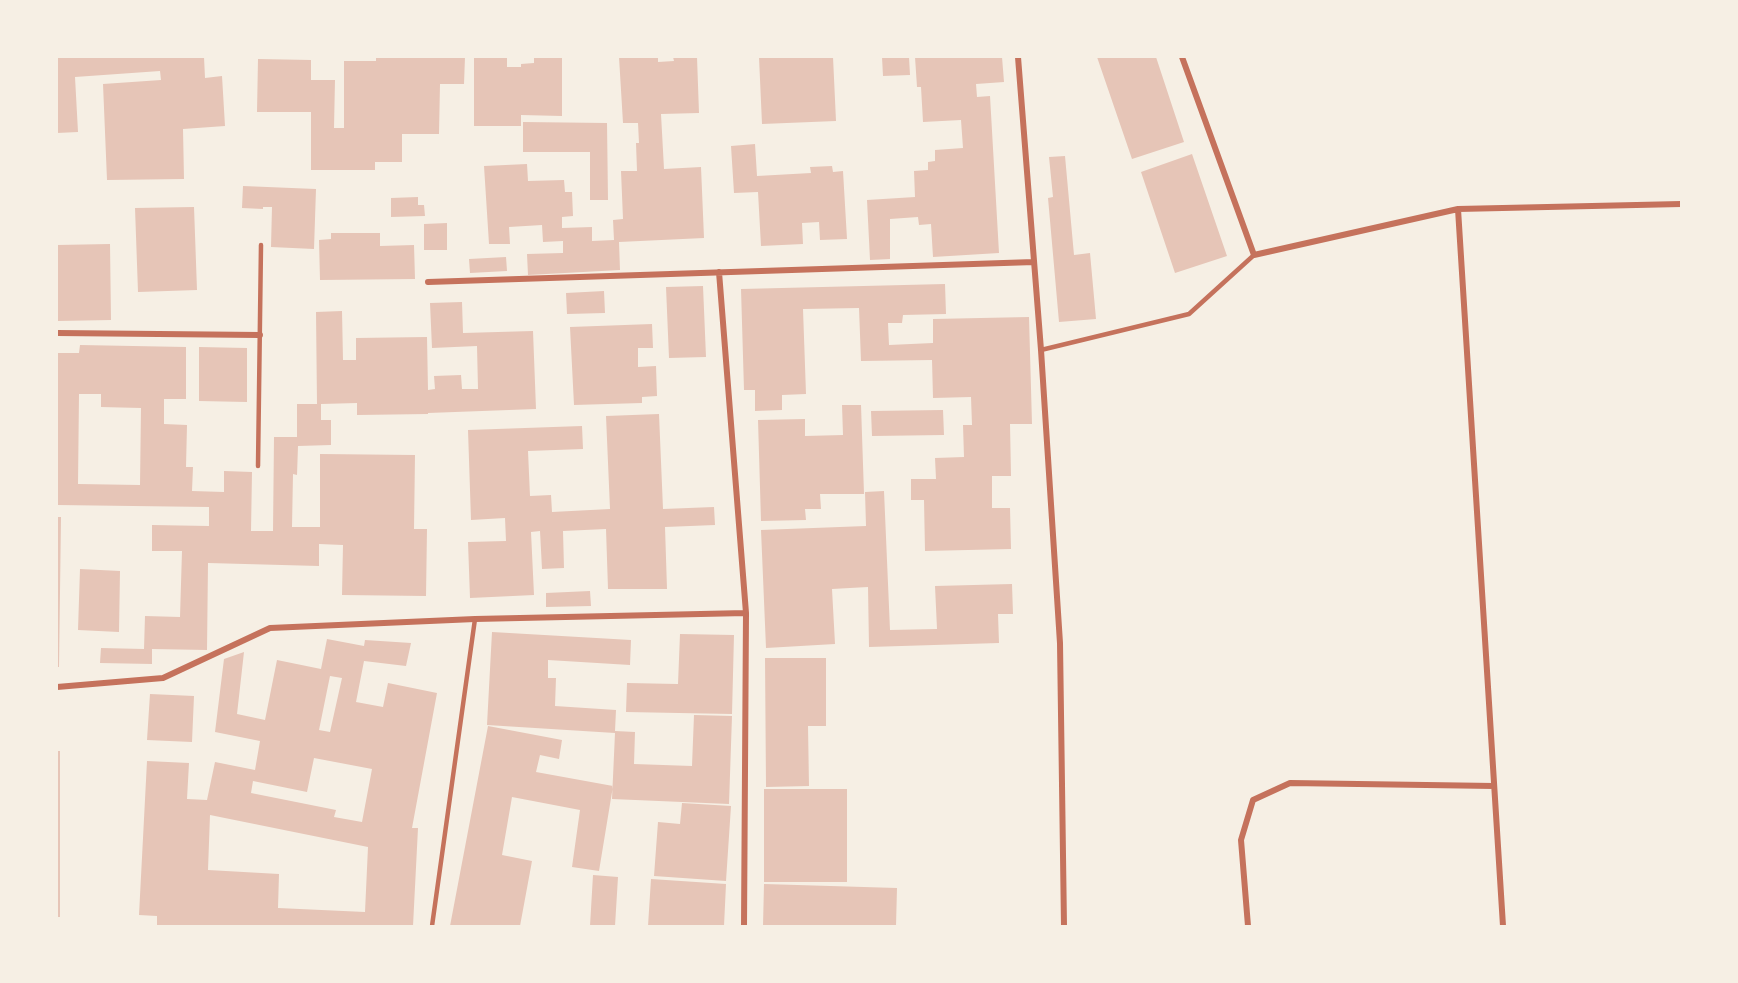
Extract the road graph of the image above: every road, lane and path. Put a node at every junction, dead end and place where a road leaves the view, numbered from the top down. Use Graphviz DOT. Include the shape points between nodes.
graph roads {
  1 [pos="1018,57"];
  2 [pos="1182,57"];
  3 [pos="1681,204"];
  4 [pos="1458,209"];
  5 [pos="261,245"];
  6 [pos="1254,255"];
  7 [pos="1034,262"];
  8 [pos="719,272"];
  9 [pos="428,282"];
  10 [pos="57,333"];
  11 [pos="260,335"];
  12 [pos="1041,350"];
  13 [pos="258,466"];
  14 [pos="746,614"];
  15 [pos="475,620"];
  16 [pos="57,687"];
  17 [pos="1494,786"];
  18 [pos="432,926"];
  19 [pos="744,926"];
  20 [pos="1064,926"];
  21 [pos="1248,926"];
  22 [pos="1503,926"];
  1 -- 7 [label="street"];
  2 -- 6 [label="street"];
  3 -- 4 [label="street"];
  4 -- 6 [label="street"];
  4 -- 17 [label="street"];
  5 -- 11 [label="lane"];
  6 -- 12 [label="lane" via="1189,314"];
  7 -- 8 [label="street"];
  7 -- 12 [label="street"];
  8 -- 9 [label="street"];
  8 -- 14 [label="street"];
  10 -- 11 [label="street"];
  11 -- 13 [label="lane"];
  12 -- 20 [label="street" via="1060,643"];
  14 -- 15 [label="street"];
  14 -- 19 [label="street"];
  15 -- 16 [label="street" via="270,628 163,678"];
  15 -- 18 [label="lane"];
  17 -- 21 [label="street" via="1290,783 1253,800 1240,840"];
  17 -- 22 [label="street"];
}
